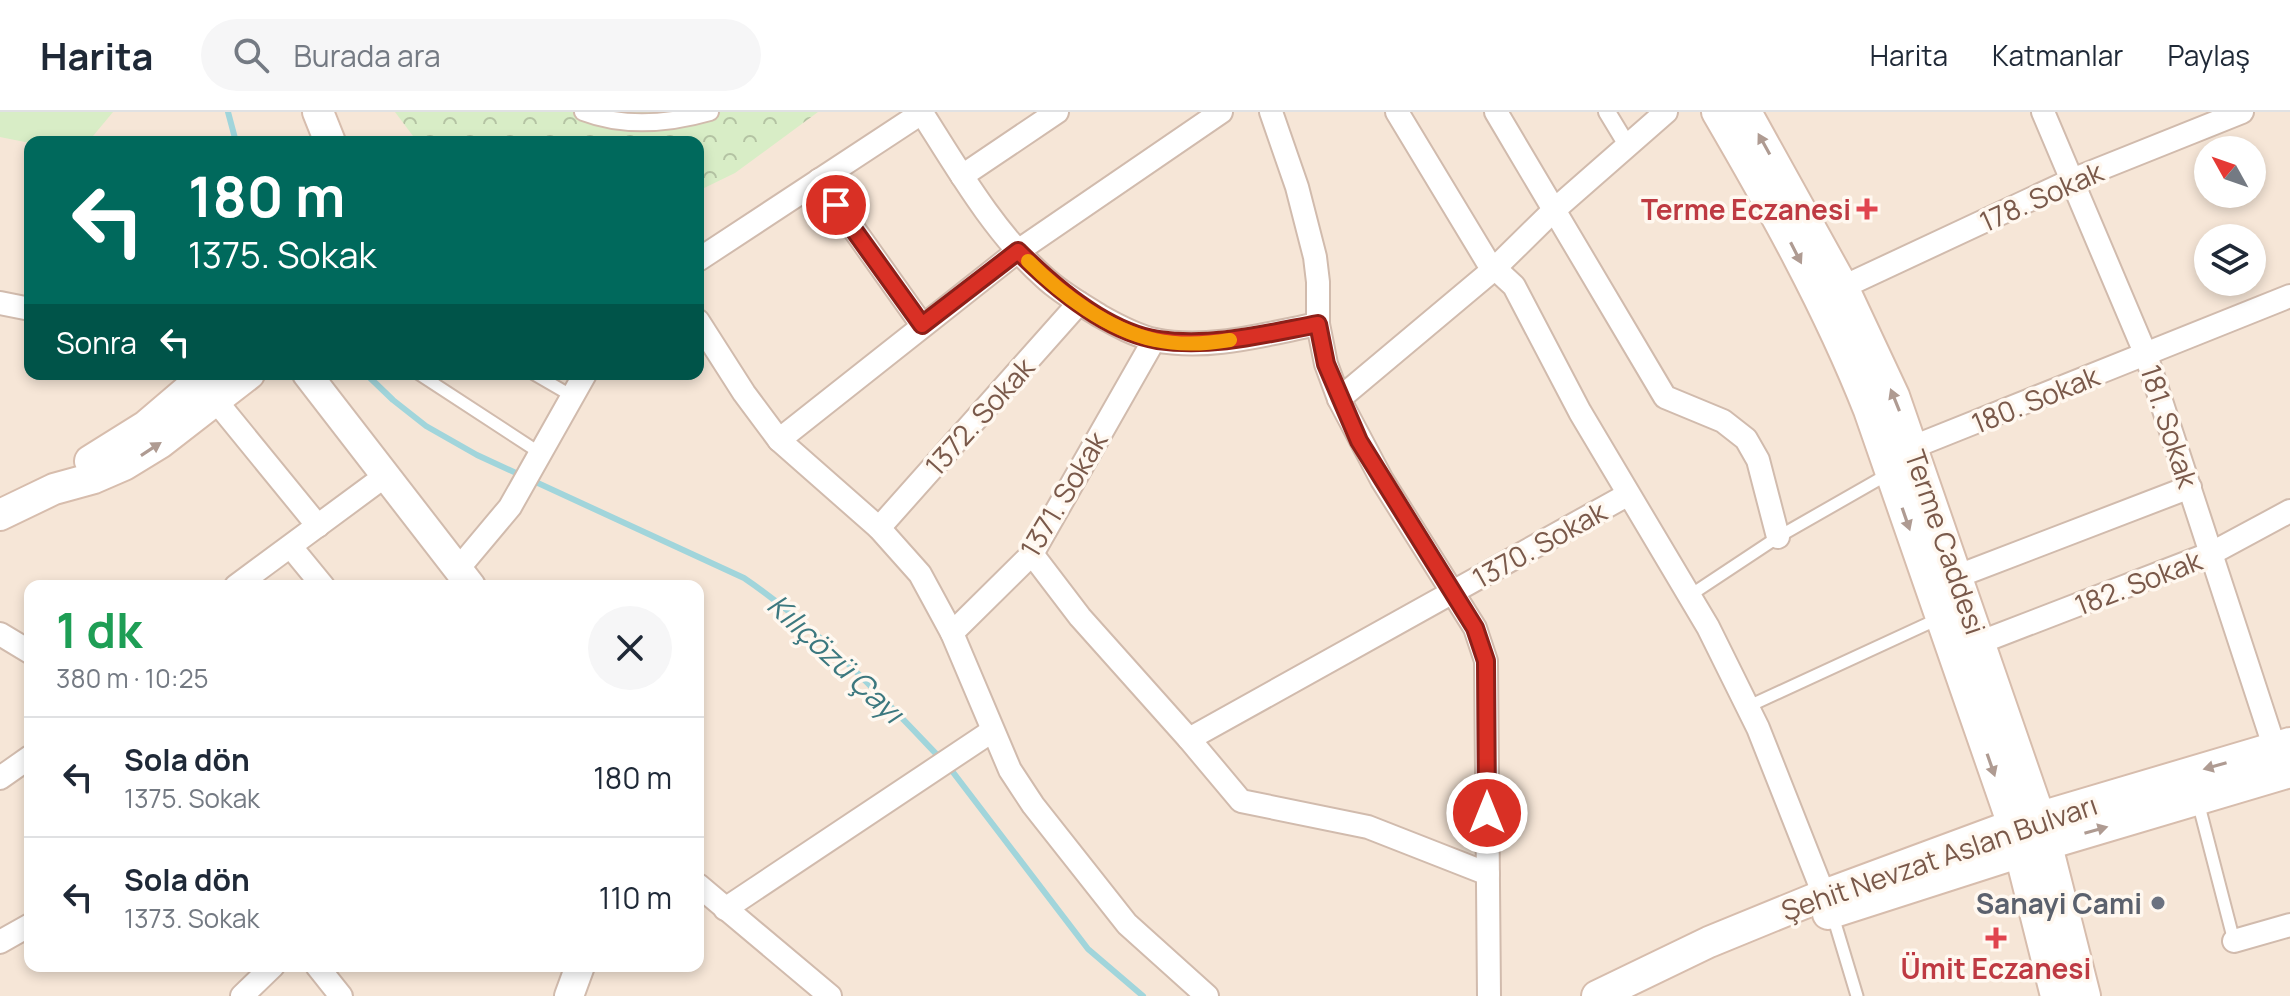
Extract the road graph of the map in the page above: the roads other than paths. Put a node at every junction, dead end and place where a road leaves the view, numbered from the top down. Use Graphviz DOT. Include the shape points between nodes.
graph roads {
  1 [pos="304,112"];
  2 [pos="318,112"];
  3 [pos="583,112"];
  4 [pos="710,112"];
  5 [pos="922,112"];
  6 [pos="1057,112"];
  7 [pos="1221,112"];
  8 [pos="1397,112"];
  9 [pos="1496,112"];
  10 [pos="1607,112"];
  11 [pos="1666,112"];
  12 [pos="1717,112"];
  13 [pos="1746,112"];
  14 [pos="2043,112"];
  15 [pos="2242,112"];
  16 [pos="1275,114"];
  17 [pos="2209,119"];
  18 [pos="312,136"];
  19 [pos="328,136"];
  20 [pos="1627,145"];
  21 [pos="962,176"];
  22 [pos="819,180"];
  23 [pos="2072,180"];
  24 [pos="1553,211"];
  25 [pos="1018,251"];
  26 [pos="704,256"];
  27 [pos="1494,269"];
  28 [pos="1843,287"];
  29 [pos="2290,296"];
  30 [pos="0,303"];
  31 [pos="1079,303"];
  32 [pos="24,308"];
  33 [pos="1318,324"];
  34 [pos="922,325"];
  35 [pos="704,330"];
  36 [pos="1154,340"];
  37 [pos="2146,355"];
  38 [pos="232,380"];
  39 [pos="312,380"];
  40 [pos="428,380"];
  41 [pos="544,380"];
  42 [pos="581,380"];
  43 [pos="212,387"];
  44 [pos="572,396"];
  45 [pos="1339,399"];
  46 [pos="779,440"];
  47 [pos="1913,447"];
  48 [pos="540,453"];
  49 [pos="1890,472"];
  50 [pos="385,476"];
  51 [pos="2190,487"];
  52 [pos="1627,495"];
  53 [pos="2290,511"];
  54 [pos="0,515"];
  55 [pos="318,526"];
  56 [pos="879,528"];
  57 [pos="1778,537"];
  58 [pos="291,547"];
  59 [pos="2212,553"];
  60 [pos="1032,554"];
  61 [pos="1958,576"];
  62 [pos="465,577"];
  63 [pos="244,580"];
  64 [pos="318,580"];
  65 [pos="1452,593"];
  66 [pos="1689,596"];
  67 [pos="1941,618"];
  68 [pos="952,633"];
  69 [pos="0,634"];
  70 [pos="1981,642"];
  71 [pos="24,648"];
  72 [pos="1747,707"];
  73 [pos="992,731"];
  74 [pos="1189,739"];
  75 [pos="2285,755"];
  76 [pos="24,761"];
  77 [pos="0,778"];
  78 [pos="2198,800"];
  79 [pos="2030,835"];
  80 [pos="1488,874"];
  81 [pos="704,890"];
  82 [pos="1828,904"];
  83 [pos="725,909"];
  84 [pos="2290,925"];
  85 [pos="24,928"];
  86 [pos="2234,941"];
  87 [pos="0,942"];
  88 [pos="267,972"];
  89 [pos="322,972"];
  90 [pos="578,972"];
  91 [pos="242,996"];
  92 [pos="341,996"];
  93 [pos="569,996"];
  94 [pos="830,996"];
  95 [pos="1207,996"];
  96 [pos="1489,996"];
  97 [pos="1597,996"];
  98 [pos="1640,996"];
  99 [pos="1857,996"];
  100 [pos="2056,996"];
  101 [pos="2085,996"];
  1 -- 18 [label="main road"];
  2 -- 19 [label="main road"];
  3 -- 4 [label="street" via="637,124"];
  5 -- 21 [label="street"];
  5 -- 22 [label="street"];
  6 -- 21 [label="street"];
  7 -- 25 [label="street"];
  8 -- 27 [label="street"];
  9 -- 24 [label="street"];
  10 -- 20 [label="street"];
  11 -- 20 [label="street"];
  12 -- 49 [label="main road, Terme Caddesi, one-way" via="1818,297 1855,374"];
  28 -- 13 [label="main road, Terme Caddesi, one-way"];
  14 -- 23 [label="street, 181. Sokak"];
  15 -- 17 [label="street, 178. Sokak"];
  16 -- 33 [label="street" via="1315,257"];
  17 -- 23 [label="street, 178. Sokak"];
  20 -- 24 [label="street"];
  21 -- 25 [label="street"];
  22 -- 26 [label="street"];
  22 -- 34 [label="street"];
  23 -- 28 [label="street, 178. Sokak"];
  23 -- 37 [label="street, 181. Sokak"];
  24 -- 27 [label="street"];
  24 -- 57 [label="street" via="1665,397 1723,421 1746,439 1758,460"];
  25 -- 31 [label="street"];
  25 -- 34 [label="street"];
  27 -- 45 [label="street"];
  27 -- 52 [label="street" via="1514,286"];
  47 -- 28 [label="main road, Terme Caddesi, one-way"];
  29 -- 37 [label="street, 180. Sokak"];
  30 -- 32 [label="street"];
  31 -- 36 [label="street"];
  31 -- 56 [label="street, 1372. Sokak"];
  33 -- 36 [label="street" via="1224,341"];
  33 -- 45 [label="street"];
  34 -- 46 [label="street"];
  35 -- 46 [label="street"];
  36 -- 60 [label="street, 1371. Sokak"];
  37 -- 47 [label="street, 180. Sokak"];
  37 -- 51 [label="street, 181. Sokak"];
  38 -- 43 [label="main road"];
  39 -- 50 [label="street"];
  40 -- 48 [label="lane"];
  41 -- 44 [label="lane"];
  42 -- 44 [label="street"];
  43 -- 54 [label="main road" via="89,461 54,489"];
  43 -- 55 [label="street"];
  44 -- 48 [label="street"];
  45 -- 65 [label="street"];
  46 -- 56 [label="street"];
  47 -- 61 [label="main road, Terme Caddesi"];
  48 -- 62 [label="street"];
  49 -- 57 [label="lane"];
  49 -- 67 [label="main road, Terme Caddesi, one-way"];
  50 -- 55 [label="street"];
  50 -- 62 [label="street"];
  51 -- 59 [label="street, 181. Sokak"];
  51 -- 61 [label="street"];
  52 -- 65 [label="street, 1370. Sokak"];
  52 -- 66 [label="street"];
  53 -- 59 [label="street, 182. Sokak"];
  55 -- 58 [label="street"];
  56 -- 68 [label="street" via="920,574"];
  57 -- 66 [label="lane"];
  58 -- 63 [label="street"];
  58 -- 64 [label="street"];
  59 -- 70 [label="street, 182. Sokak"];
  59 -- 75 [label="street, 181. Sokak"];
  60 -- 68 [label="street, 1371. Sokak"];
  60 -- 74 [label="street" via="1080,617"];
  61 -- 70 [label="main road, Terme Caddesi"];
  65 -- 74 [label="street, 1370. Sokak"];
  65 -- 80 [label="street" via="1475,628 1486,661"];
  66 -- 72 [label="street"];
  67 -- 72 [label="lane"];
  67 -- 79 [label="main road, Terme Caddesi, one-way"];
  68 -- 73 [label="street"];
  69 -- 71 [label="street"];
  70 -- 79 [label="main road, Terme Caddesi"];
  72 -- 82 [label="street"];
  73 -- 83 [label="street"];
  73 -- 95 [label="street" via="1033,805 1127,924"];
  74 -- 80 [label="street" via="1241,801 1368,827"];
  75 -- 78 [label="main road, Şehit Nevzat Aslan Bulvarı"];
  75 -- 79 [label="main road, Şehit Nevzat Aslan Bulvarı, one-way"];
  76 -- 77 [label="street"];
  79 -- 78 [label="main road, Şehit Nevzat Aslan Bulvarı, one-way"];
  78 -- 86 [label="lane"];
  79 -- 82 [label="main road, Şehit Nevzat Aslan Bulvarı"];
  79 -- 100 [label="main road, Terme Caddesi"];
  79 -- 101 [label="main road, Terme Caddesi"];
  80 -- 96 [label="street"];
  81 -- 83 [label="street"];
  82 -- 97 [label="main road, Şehit Nevzat Aslan Bulvarı" via="1709,942"];
  82 -- 98 [label="main road, Şehit Nevzat Aslan Bulvarı"];
  82 -- 99 [label="lane"];
  83 -- 94 [label="street"];
  84 -- 86 [label="street"];
  85 -- 87 [label="street"];
  88 -- 91 [label="street"];
  89 -- 92 [label="street"];
  90 -- 93 [label="street"];
}
